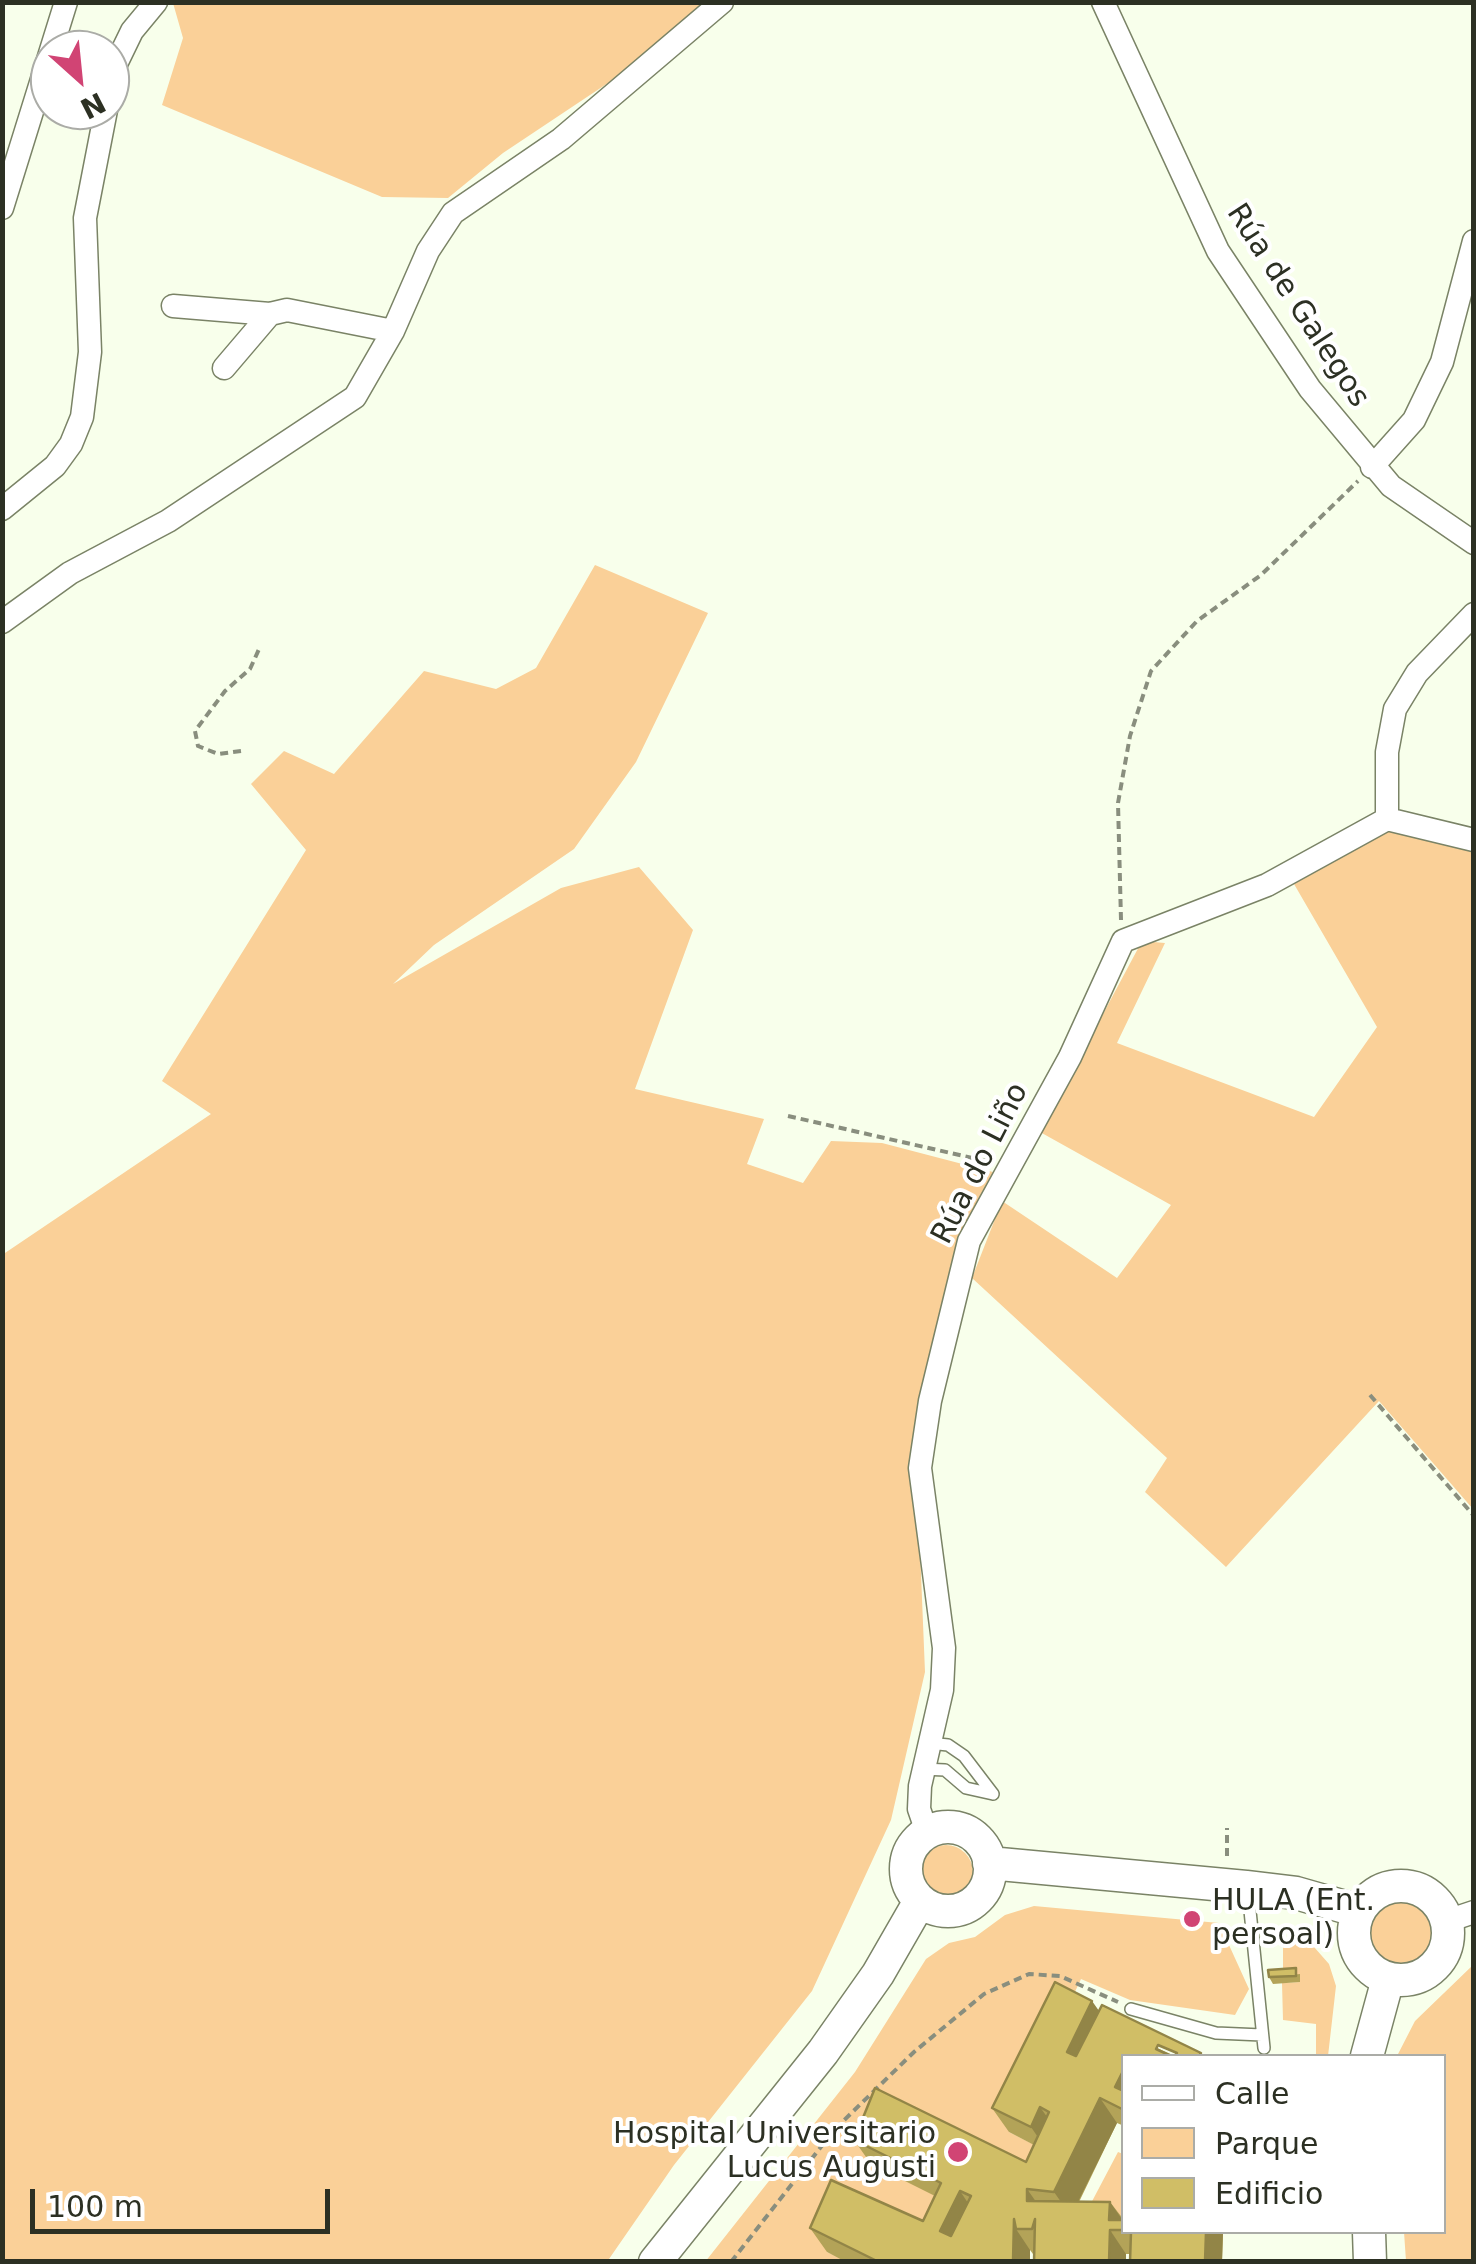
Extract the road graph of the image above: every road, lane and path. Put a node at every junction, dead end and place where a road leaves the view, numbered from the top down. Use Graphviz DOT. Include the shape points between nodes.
graph roads {
  1 [pos="66,2"];
  2 [pos="156,2"];
  3 [pos="722,2"];
  4 [pos="1103,2"];
  5 [pos="130,35"];
  6 [pos="102,130"];
  7 [pos="2,208"];
  8 [pos="1474,242"];
  9 [pos="173,306"];
  10 [pos="270,314"];
  11 [pos="393,331"];
  12 [pos="224,368"];
  13 [pos="1372,468"];
  14 [pos="2,509"];
  15 [pos="1474,542"];
  16 [pos="6,609"];
  17 [pos="1474,614"];
  18 [pos="260,646"];
  19 [pos="240,751"];
  20 [pos="1387,819"];
  21 [pos="1474,840"];
  22 [pos="1123,940"];
  23 [pos="788,1116"];
  24 [pos="1007,1172"];
  25 [pos="1370,1395"];
  26 [pos="1474,1516"];
  27 [pos="928,1743"];
  28 [pos="922,1769"];
  29 [pos="1227,1828"];
  30 [pos="927,1832"];
  31 [pos="1227,1856"];
  32 [pos="989,1863"];
  33 [pos="1248,1887"];
  34 [pos="920,1901"];
  35 [pos="1359,1911"];
  36 [pos="1460,1916"];
  37 [pos="1388,1978"];
  38 [pos="1131,2008"];
  39 [pos="1368,2054"];
  40 [pos="1369,2234"];
  41 [pos="655,2262"];
  42 [pos="730,2262"];
  43 [pos="1370,2262"];
  1 -- 7 [label="street"];
  2 -- 5 [label="street"];
  3 -- 11 [label="street" via="562,138 453,212"];
  4 -- 13 [label="street, Rúa de Galegos" via="1218,251"];
  6 -- 14 [label="street" via="85,218 90,352 82,417 56,466"];
  8 -- 13 [label="street" via="1442,362 1414,420"];
  9 -- 10 [label="street"];
  10 -- 11 [label="street" via="287,310"];
  10 -- 12 [label="street"];
  11 -- 16 [label="street" via="355,397 168,521"];
  13 -- 15 [label="street, Rúa de Galegos"];
  13 -- 22 [label="path" via="1261,575 1198,621 1151,671 1118,804"];
  17 -- 20 [label="street" via="1417,672 1395,710"];
  18 -- 19 [label="path" via="250,669 195,731 198,746 218,754"];
  20 -- 21 [label="street"];
  20 -- 22 [label="street" via="1266,885"];
  22 -- 24 [label="street, Rúa do Liño"];
  23 -- 24 [label="path" via="987,1161"];
  24 -- 27 [label="street, Rúa do Liño" via="969,1241 920,1468 944,1648 942,1690"];
  25 -- 26 [label="path"];
  27 -- 28 [label="street, Rúa do Liño"];
  27 -- 28 [label="lane" via="964,1756 992,1794 966,1788 945,1770"];
  28 -- 30 [label="street, Rúa do Liño" via="919,1809"];
  29 -- 31 [label="path"];
  30 -- 32 [label="street" via="966,1831 986,1850"];
  30 -- 34 [label="street" via="911,1848 906,1871"];
  32 -- 33 [label="street"];
  32 -- 34 [label="street" via="986,1888 968,1906 943,1911"];
  33 -- 35 [label="street"];
  33 -- 38 [label="lane" via="1263,2041"];
  34 -- 41 [label="street" via="823,2052"];
  35 -- 36 [label="street" via="1374,1894 1406,1886"];
  35 -- 37 [label="street" via="1357,1950"];
  36 -- 37 [label="street" via="1437,1964 1418,1977"];
  37 -- 39 [label="street"];
  38 -- 42 [label="path" via="1060,1976 1029,1974 984,1994 835,2129"];
  40 -- 43 [label="street"];
}
